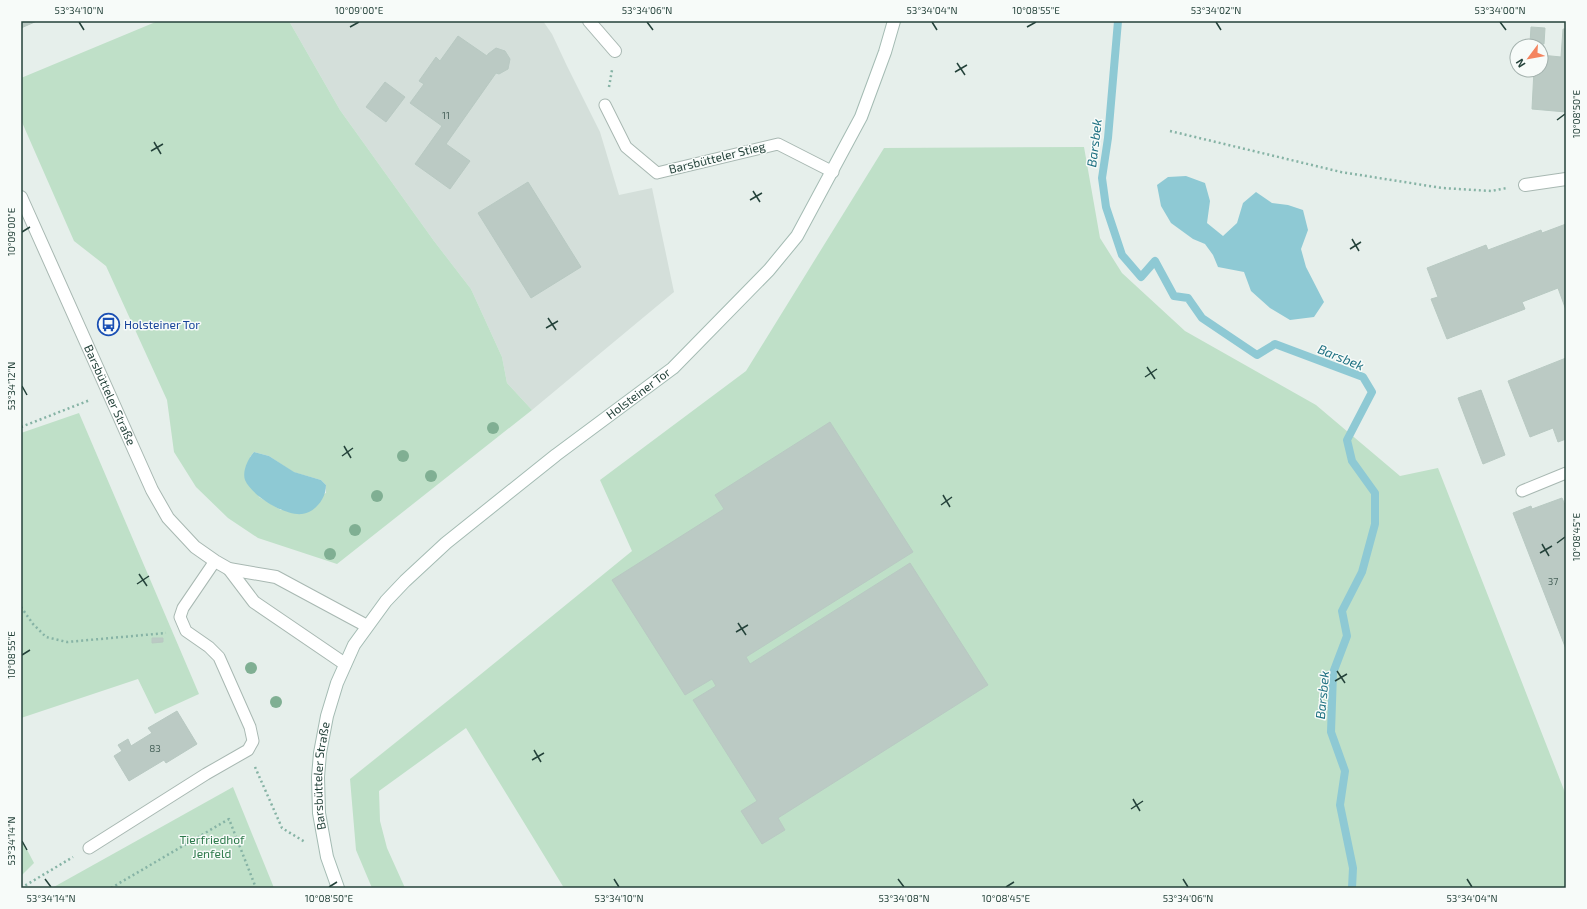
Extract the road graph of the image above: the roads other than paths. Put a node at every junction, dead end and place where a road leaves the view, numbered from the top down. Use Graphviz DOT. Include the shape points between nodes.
graph roads {
  1 [pos="589,21"];
  2 [pos="894,21"];
  3 [pos="615,50"];
  4 [pos="605,105"];
  5 [pos="833,172"];
  6 [pos="1566,179"];
  7 [pos="1525,185"];
  8 [pos="21,197"];
  9 [pos="1566,474"];
  10 [pos="1522,491"];
  11 [pos="215,561"];
  12 [pos="229,569"];
  13 [pos="367,626"];
  14 [pos="345,664"];
  15 [pos="89,848"];
  16 [pos="338,888"];
  1 -- 3 [label="main road"];
  2 -- 5 [label="main road, Holsteiner Tor" via="860,117"];
  4 -- 5 [label="lane, Barsbütteler Stieg" via="626,147 657,173 778,144"];
  5 -- 13 [label="main road, Holsteiner Tor" via="797,236 769,270 673,368 556,455 446,543 405,581"];
  6 -- 7 [label="main road"];
  8 -- 11 [label="main road, Barsbütteler Straße" via="152,490 168,518 195,547"];
  9 -- 10 [label="lane"];
  11 -- 12 [label="main road, Barsbütteler Straße"];
  11 -- 15 [label="lane" via="183,608 180,617 186,631 219,657 250,727 253,741 248,750"];
  12 -- 13 [label="main road, Barsbütteler Straße" via="276,577"];
  12 -- 14 [label="main road, Barsbütteler Straße" via="254,602"];
  13 -- 14 [label="main road, Barsbütteler Straße"];
  14 -- 16 [label="main road, Barsbütteler Straße" via="336,683 327,716 318,777 319,813 327,857"];
}
